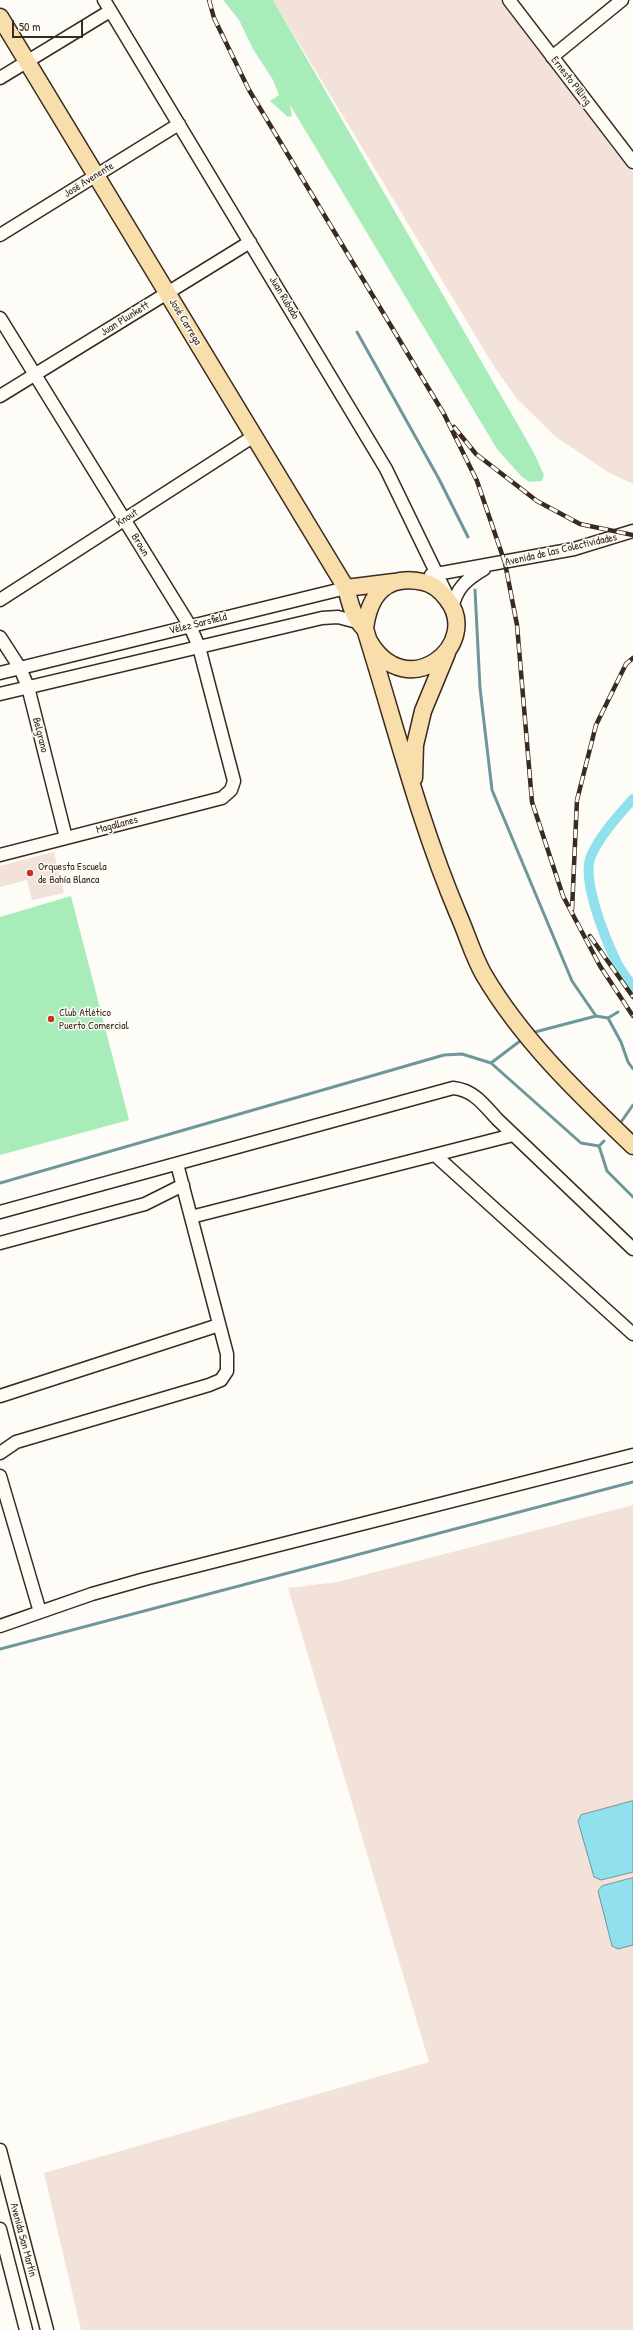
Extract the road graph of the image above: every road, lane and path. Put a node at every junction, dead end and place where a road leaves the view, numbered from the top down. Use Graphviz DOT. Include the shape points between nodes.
graph roads {
  1 [pos="104,0"];
  2 [pos="509,0"];
  3 [pos="617,2"];
  4 [pos="110,11"];
  5 [pos="0,16"];
  6 [pos="552,57"];
  7 [pos="27,62"];
  8 [pos="0,78"];
  9 [pos="179,124"];
  10 [pos="633,162"];
  11 [pos="96,176"];
  12 [pos="0,235"];
  13 [pos="250,242"];
  14 [pos="168,293"];
  15 [pos="0,318"];
  16 [pos="35,374"];
  17 [pos="0,396"];
  18 [pos="254,436"];
  19 [pos="124,520"];
  20 [pos="633,532"];
  21 [pos="488,566"];
  22 [pos="438,574"];
  23 [pos="405,580"];
  24 [pos="346,588"];
  25 [pos="0,600"];
  26 [pos="451,606"];
  27 [pos="190,626"];
  28 [pos="364,631"];
  29 [pos="0,637"];
  30 [pos="199,647"];
  31 [pos="447,651"];
  32 [pos="20,668"];
  33 [pos="0,673"];
  34 [pos="28,687"];
  35 [pos="0,694"];
  36 [pos="231,790"];
  37 [pos="414,794"];
  38 [pos="66,838"];
  39 [pos="0,855"];
  40 [pos="513,1135"];
  41 [pos="633,1146"];
  42 [pos="435,1155"];
  43 [pos="177,1164"];
  44 [pos="183,1185"];
  45 [pos="0,1212"];
  46 [pos="191,1217"];
  47 [pos="0,1243"];
  48 [pos="633,1249"];
  49 [pos="219,1325"];
  50 [pos="633,1334"];
  51 [pos="0,1396"];
  52 [pos="0,1453"];
  53 [pos="633,1455"];
  54 [pos="0,1476"];
  55 [pos="40,1612"];
  56 [pos="0,1626"];
  57 [pos="0,2150"];
  58 [pos="1,2235"];
  59 [pos="26,2330"];
  60 [pos="47,2330"];
  1 -- 4 [label="street, Juan Rubado"];
  2 -- 6 [label="street, Ernesto Pilling"];
  3 -- 6 [label="street"];
  4 -- 7 [label="street"];
  4 -- 9 [label="street, Juan Rubado"];
  5 -- 7 [label="main road, José Carrega"];
  6 -- 10 [label="street, Ernesto Pilling"];
  7 -- 8 [label="street"];
  7 -- 11 [label="main road, José Carrega"];
  9 -- 11 [label="street, José Avenente"];
  9 -- 13 [label="street, Juan Rubado"];
  11 -- 12 [label="street, José Avenente"];
  11 -- 14 [label="main road, José Carrega"];
  13 -- 14 [label="street, Juan Plunkett"];
  13 -- 22 [label="street, Juan Rubado" via="386,469"];
  14 -- 16 [label="street, Juan Plunkett"];
  14 -- 18 [label="main road, José Carrega"];
  15 -- 16 [label="street, Brown"];
  16 -- 17 [label="street, Juan Plunkett"];
  16 -- 19 [label="street, Brown"];
  18 -- 19 [label="street, Knout"];
  18 -- 24 [label="main road, José Carrega"];
  19 -- 25 [label="street, Knout"];
  19 -- 27 [label="street, Brown"];
  20 -- 21 [label="street, Avenida de las Colectividades" via="581,547"];
  21 -- 22 [label="street, Avenida de las Colectividades"];
  21 -- 26 [label="street" via="459,588"];
  22 -- 23 [label="street"];
  22 -- 26 [label="street, Juan Rubado"];
  23 -- 24 [label="main road, Vélez Sarsfield"];
  23 -- 26 [label="main road" via="428,583 441,591"];
  23 -- 28 [label="main road" via="384,588 374,598 367,611"];
  24 -- 27 [label="street, Vélez Sarsfield"];
  24 -- 28 [label="main road, José Carrega"];
  26 -- 31 [label="main road" via="456,627 454,639"];
  27 -- 30 [label="street, Brown"];
  27 -- 32 [label="street, Vélez Sarsfield"];
  28 -- 30 [label="street, Vélez Sarsfield" via="338,617 322,618"];
  28 -- 31 [label="main road" via="376,653 398,668 412,670 426,667 438,661"];
  28 -- 37 [label="main road, José Carrega"];
  29 -- 32 [label="street, Belgrano"];
  30 -- 34 [label="street, Vélez Sarsfield"];
  30 -- 36 [label="street, Brown" via="233,775"];
  31 -- 37 [label="main road" via="423,711 418,731 415,745"];
  32 -- 33 [label="street, Vélez Sarsfield"];
  32 -- 34 [label="street, Belgrano"];
  34 -- 35 [label="street, Vélez Sarsfield"];
  34 -- 38 [label="street, Belgrano"];
  36 -- 38 [label="street, Magallanes" via="222,798"];
  37 -- 41 [label="main road, José Carrega" via="444,880 484,974 522,1029 564,1079"];
  38 -- 39 [label="street, Magallanes"];
  40 -- 42 [label="street"];
  40 -- 43 [label="street" via="472,1093 453,1088"];
  40 -- 48 [label="street"];
  42 -- 46 [label="street"];
  42 -- 50 [label="street"];
  43 -- 44 [label="street"];
  43 -- 45 [label="street"];
  44 -- 46 [label="street"];
  44 -- 47 [label="street" via="145,1204"];
  46 -- 49 [label="street"];
  49 -- 51 [label="street"];
  49 -- 52 [label="street" via="228,1364 221,1380 209,1386 16,1442"];
  53 -- 55 [label="street" via="145,1579"];
  54 -- 55 [label="street"];
  55 -- 56 [label="street"];
  57 -- 60 [label="street, Avenida San Martín"];
  58 -- 59 [label="street, Avenida San Martín"];
}
